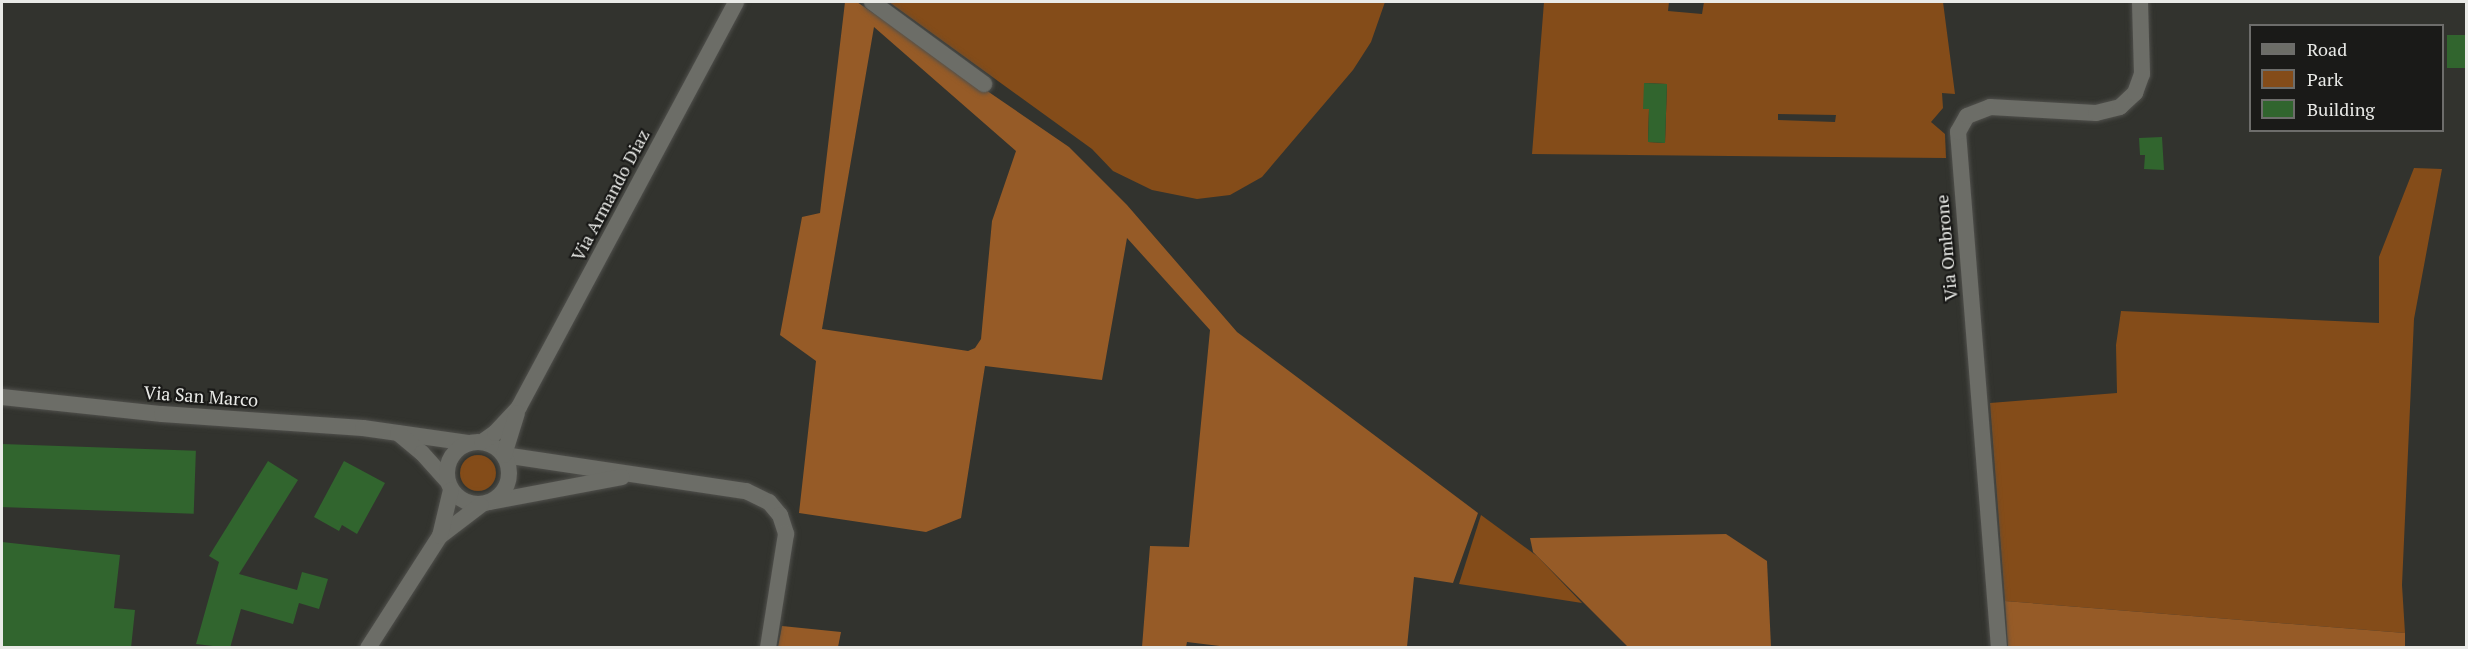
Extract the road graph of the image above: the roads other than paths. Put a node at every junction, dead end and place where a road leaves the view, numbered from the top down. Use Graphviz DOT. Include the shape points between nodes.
graph roads {
  1 [pos="736,2"];
  2 [pos="872,2"];
  3 [pos="2140,2"];
  4 [pos="984,84"];
  5 [pos="2,397"];
  6 [pos="519,407"];
  7 [pos="397,433"];
  8 [pos="475,443"];
  9 [pos="504,455"];
  10 [pos="632,476"];
  11 [pos="449,486"];
  12 [pos="486,503"];
  13 [pos="440,536"];
  14 [pos="368,648"];
  15 [pos="768,648"];
  16 [pos="1999,648"];
  1 -- 6 [label="street, Via Armando Diaz"];
  2 -- 4 [label="street"];
  3 -- 16 [label="street, Via Ombrone" via="2142,74 2135,93 2120,107 2096,113 1990,107 1967,116 1956,140"];
  5 -- 7 [label="street, Via San Marco"];
  6 -- 8 [label="street, Via Armando Diaz" via="495,433"];
  6 -- 9 [label="street, Via Armando Diaz"];
  7 -- 8 [label="street, Via San Marco"];
  7 -- 11 [label="street" via="422,453"];
  8 -- 9 [label="street"];
  8 -- 11 [label="street, Via Armando Diaz" via="448,463"];
  9 -- 10 [label="street" via="591,466"];
  9 -- 12 [label="street, Via Armando Diaz" via="509,467 507,484"];
  10 -- 12 [label="street"];
  10 -- 15 [label="street" via="746,491 764,498 776,510 785,528 786,542"];
  11 -- 12 [label="street" via="464,502"];
  11 -- 13 [label="street, Via Armando Diaz"];
  12 -- 13 [label="street, Via Armando Diaz"];
  13 -- 14 [label="street, Via Armando Diaz"];
}
